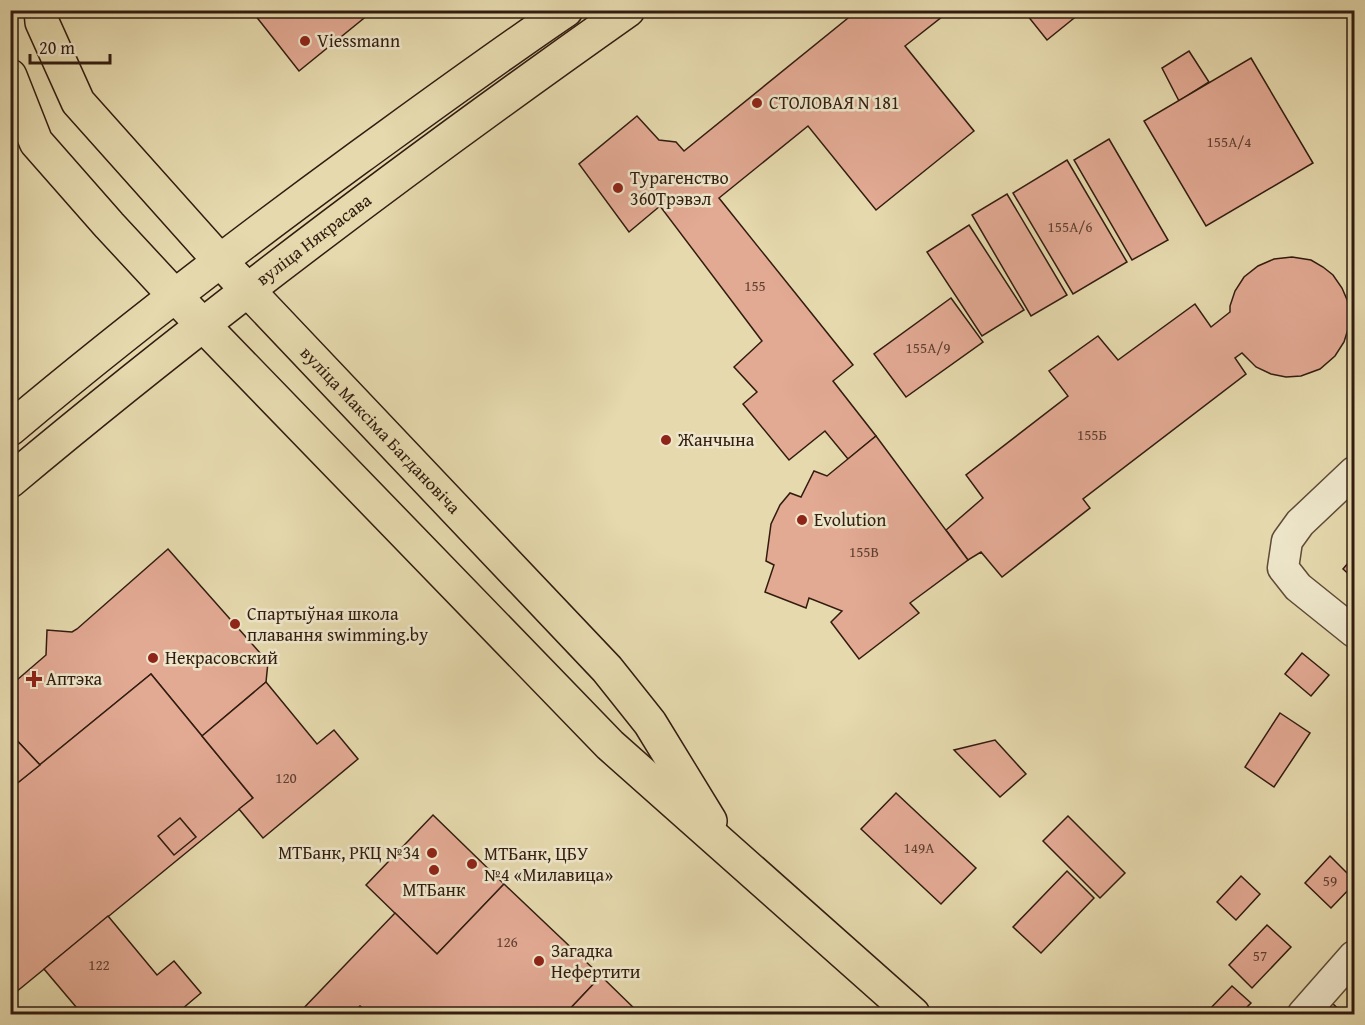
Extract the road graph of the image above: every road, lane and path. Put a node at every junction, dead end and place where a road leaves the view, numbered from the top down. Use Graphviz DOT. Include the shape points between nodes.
graph roads {
  1 [pos="41,10"];
  2 [pos="566,10"];
  3 [pos="628,10"];
  4 [pos="10,76"];
  5 [pos="220,261"];
  6 [pos="249,291"];
  7 [pos="174,295"];
  8 [pos="204,325"];
  9 [pos="10,429"];
  10 [pos="1354,472"];
  11 [pos="10,481"];
  12 [pos="1354,632"];
  13 [pos="555,690"];
  14 [pos="650,723"];
  15 [pos="726,849"];
  16 [pos="1354,956"];
  17 [pos="913,1014"];
  18 [pos="1303,1014"];
  1 -- 5 [label="main road, вуліца Максіма Багдановіча" via="42,22 78,102"];
  2 -- 5 [label="main road"];
  3 -- 6 [label="main road, вуліца Някрасава" via="508,95"];
  4 -- 7 [label="main road, вуліца Максіма Багдановіча" via="36,141"];
  5 -- 6 [label="main road, вуліца Максіма Багдановіча"];
  5 -- 7 [label="main road"];
  6 -- 8 [label="main road, вуліца Някрасава"];
  6 -- 14 [label="main road, вуліца Максіма Багдановіча" via="607,669"];
  7 -- 8 [label="main road, вуліца Максіма Багдановіча"];
  7 -- 9 [label="main road"];
  8 -- 11 [label="main road, вуліца Някрасава"];
  8 -- 13 [label="main road, вуліца Максіма Багдановіча"];
  10 -- 12 [label="street" via="1300,523 1287,541 1282,568 1298,588"];
  13 -- 14 [label="main road" via="632,736"];
  13 -- 15 [label="main road, вуліца Максіма Багдановіча"];
  14 -- 15 [label="main road, вуліца Максіма Багдановіча"];
  15 -- 17 [label="main road, вуліца Максіма Багдановіча"];
  16 -- 18 [label="street"];
}
